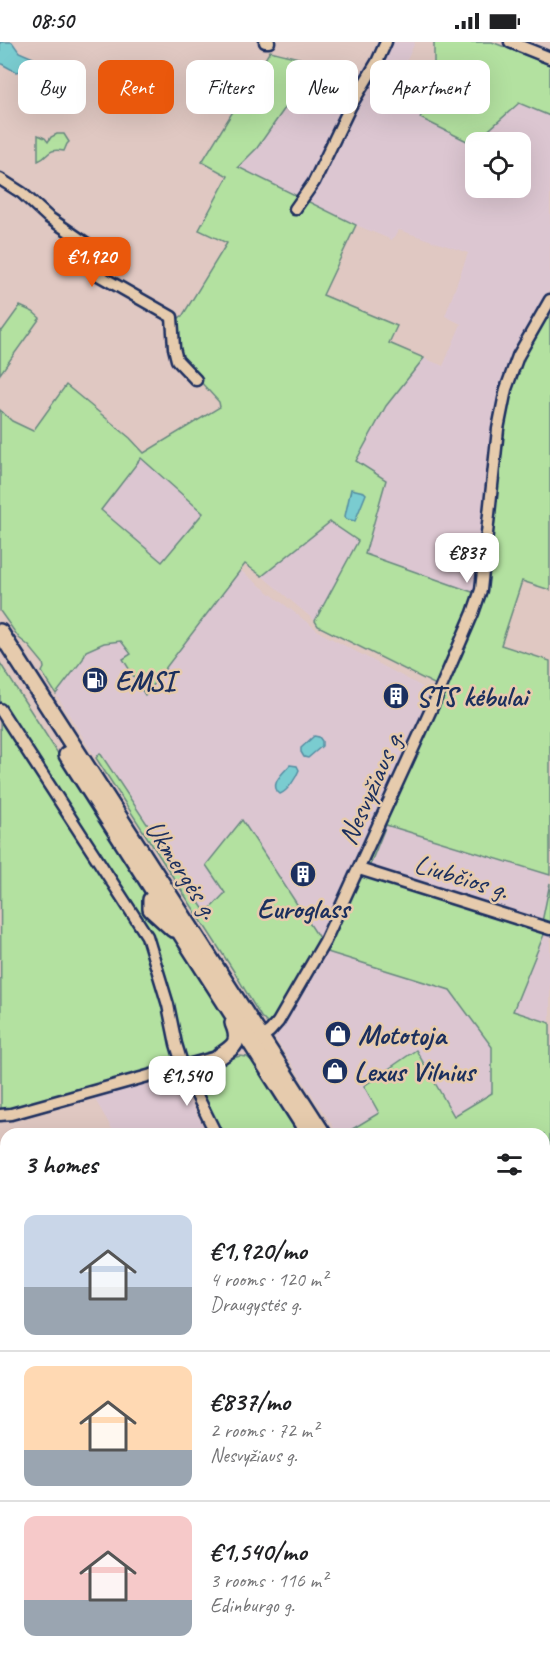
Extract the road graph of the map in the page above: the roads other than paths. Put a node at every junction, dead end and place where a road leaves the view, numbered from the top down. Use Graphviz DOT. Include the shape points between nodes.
graph roads {
  1 [pos="386,42"];
  2 [pos="510,42"];
  3 [pos="550,58"];
  4 [pos="0,178"];
  5 [pos="295,209"];
  6 [pos="550,300"];
  7 [pos="196,380"];
  8 [pos="0,633"];
  9 [pos="0,651"];
  10 [pos="0,709"];
  11 [pos="359,869"];
  12 [pos="157,897"];
  13 [pos="185,919"];
  14 [pos="550,929"];
  15 [pos="225,1003"];
  16 [pos="261,1038"];
  17 [pos="220,1056"];
  18 [pos="183,1067"];
  19 [pos="271,1075"];
  20 [pos="1,1117"];
  21 [pos="213,1128"];
  22 [pos="305,1128"];
  23 [pos="318,1128"];
  1 -- 5 [label="street" via="314,182"];
  2 -- 3 [label="street"];
  4 -- 7 [label="street" via="109,259 100,276 172,317 177,360"];
  6 -- 11 [label="street, Nesvyžiaus g." via="518,356 506,389 498,429 481,590"];
  8 -- 13 [label="highway, Ukmergės g."];
  9 -- 12 [label="highway, Ukmergės g."];
  10 -- 18 [label="street" via="147,936"];
  11 -- 14 [label="street, Liubčios g."];
  11 -- 16 [label="street, Nesvyžiaus g." via="320,950 278,1022"];
  12 -- 13 [label="highway" via="163,897"];
  12 -- 15 [label="highway, Ukmergės g." via="151,900 151,909 183,936"];
  13 -- 16 [label="highway, Ukmergės g."];
  15 -- 17 [label="highway" via="237,1038 234,1046"];
  15 -- 19 [label="highway, Ukmergės g."];
  16 -- 23 [label="highway, Ukmergės g."];
  17 -- 18 [label="street"];
  17 -- 19 [label="highway" via="245,1053"];
  18 -- 20 [label="street"];
  18 -- 21 [label="street"];
  19 -- 22 [label="highway, Ukmergės g."];
}
